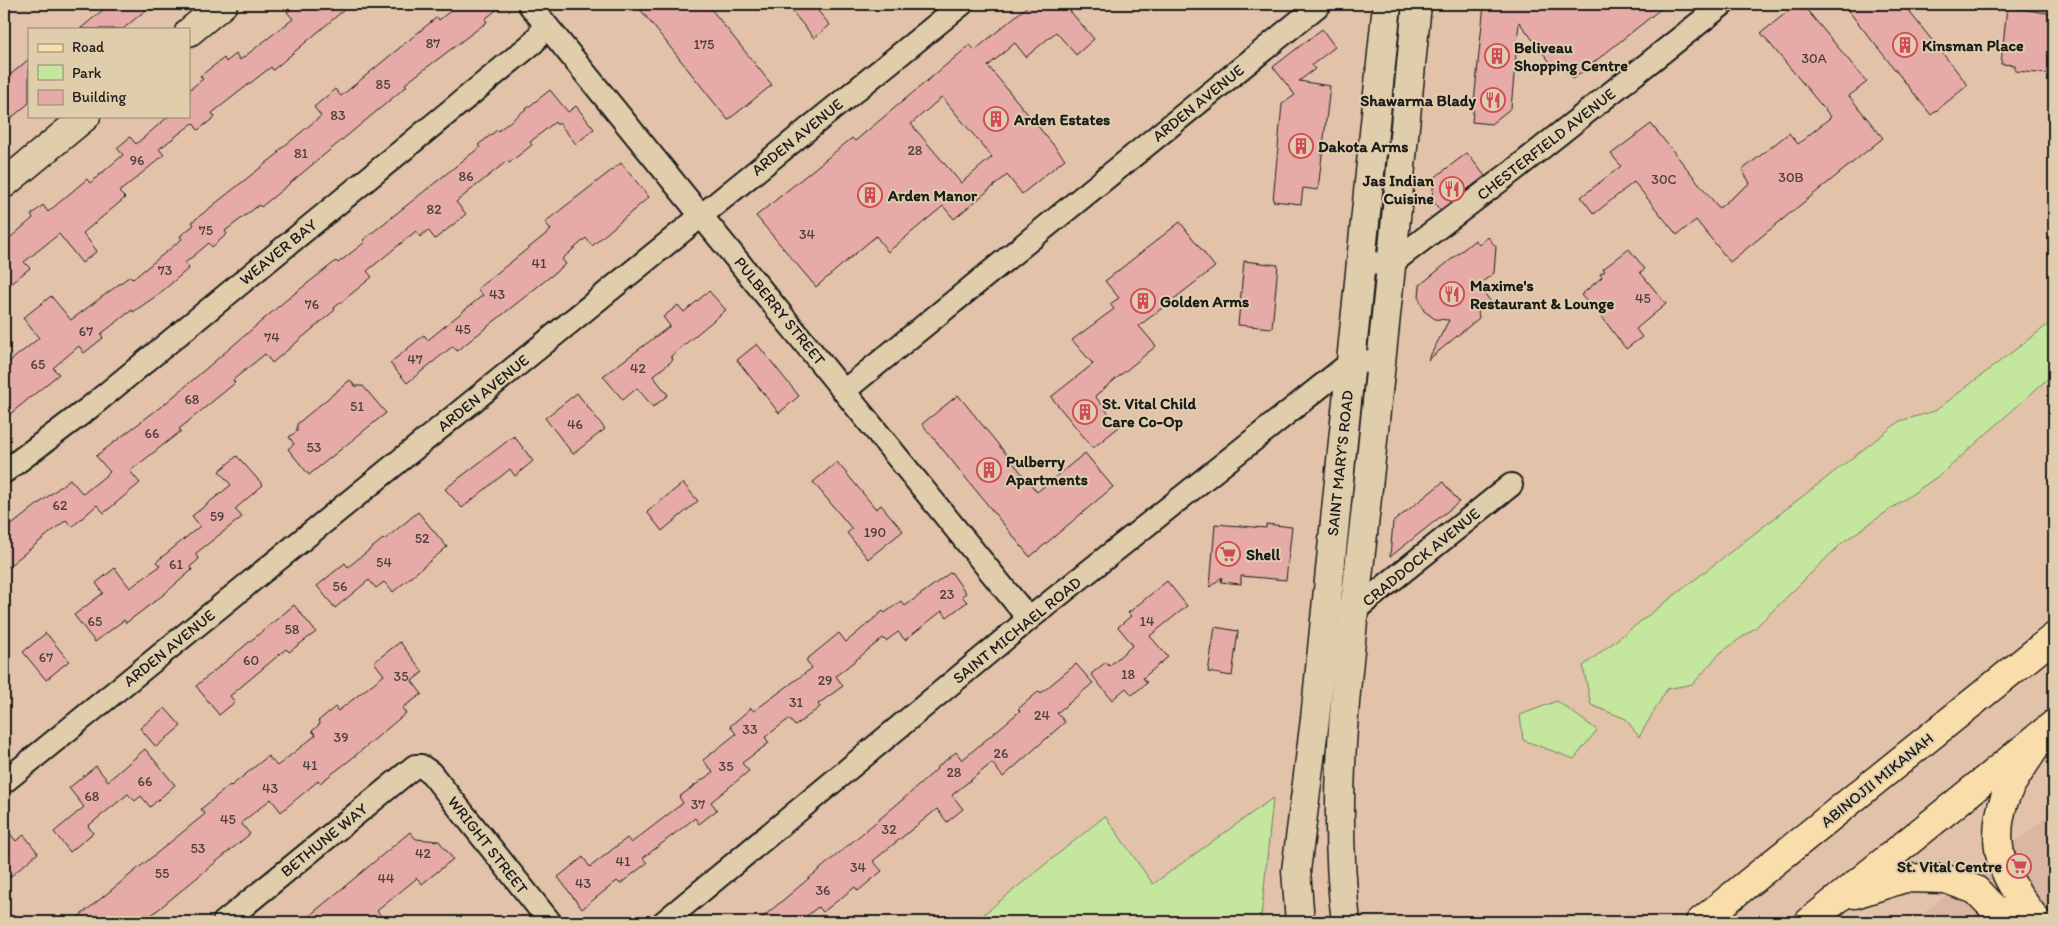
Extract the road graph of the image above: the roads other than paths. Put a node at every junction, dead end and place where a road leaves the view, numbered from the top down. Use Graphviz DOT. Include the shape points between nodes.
graph roads {
  1 [pos="223,4"];
  2 [pos="529,4"];
  3 [pos="962,4"];
  4 [pos="1320,4"];
  5 [pos="1387,4"];
  6 [pos="1417,4"];
  7 [pos="1724,4"];
  8 [pos="546,25"];
  9 [pos="190,31"];
  10 [pos="84,118"];
  11 [pos="4,184"];
  12 [pos="702,214"];
  13 [pos="1392,263"];
  14 [pos="1360,264"];
  15 [pos="1382,360"];
  16 [pos="1350,363"];
  17 [pos="844,391"];
  18 [pos="4,472"];
  19 [pos="1511,485"];
  20 [pos="1326,610"];
  21 [pos="1355,610"];
  22 [pos="1029,619"];
  23 [pos="2054,637"];
  24 [pos="2048,729"];
  25 [pos="427,768"];
  26 [pos="4,782"];
  27 [pos="1839,899"];
  28 [pos="224,922"];
  29 [pos="550,922"];
  30 [pos="664,922"];
  31 [pos="1300,922"];
  32 [pos="1346,922"];
  33 [pos="1700,922"];
  34 [pos="1809,922"];
  35 [pos="2007,922"];
  36 [pos="2038,922"];
  1 -- 9 [label="main road"];
  2 -- 8 [label="street, PULBERRY STREET"];
  3 -- 12 [label="street, ARDEN AVENUE"];
  4 -- 17 [label="street, ARDEN AVENUE"];
  5 -- 14 [label="main road, SAINT MARY'S ROAD"];
  6 -- 13 [label="main road, SAINT MARY'S ROAD"];
  7 -- 13 [label="street, CHESTERFIELD AVENUE"];
  8 -- 12 [label="street, PULBERRY STREET"];
  8 -- 18 [label="street, WEAVER BAY" via="526,49 89,408"];
  10 -- 11 [label="main road"];
  12 -- 17 [label="street, PULBERRY STREET"];
  12 -- 26 [label="street, ARDEN AVENUE"];
  13 -- 14 [label="street"];
  13 -- 15 [label="main road, SAINT MARY'S ROAD"];
  14 -- 16 [label="main road, SAINT MARY'S ROAD"];
  15 -- 16 [label="street"];
  15 -- 21 [label="main road, SAINT MARY'S ROAD"];
  16 -- 20 [label="main road, SAINT MARY'S ROAD"];
  16 -- 22 [label="street, SAINT MICHAEL ROAD"];
  17 -- 22 [label="street, PULBERRY STREET"];
  19 -- 21 [label="street, CRADDOCK AVENUE"];
  20 -- 21 [label="street, CRADDOCK AVENUE"];
  20 -- 31 [label="main road, SAINT MARY'S ROAD" via="1296,871"];
  21 -- 32 [label="main road, SAINT MARY'S ROAD" via="1340,745 1340,874"];
  22 -- 30 [label="street, SAINT MICHAEL ROAD"];
  23 -- 33 [label="main road, ABINOJII MIKANAH"];
  24 -- 27 [label="main road"];
  24 -- 36 [label="main road" via="2006,796 1997,838 2002,868"];
  25 -- 28 [label="street, BETHUNE WAY" via="415,766"];
  25 -- 29 [label="street, WRIGHT STREET"];
  27 -- 34 [label="main road"];
  27 -- 35 [label="main road" via="1905,878 1946,879 1976,890"];
}
